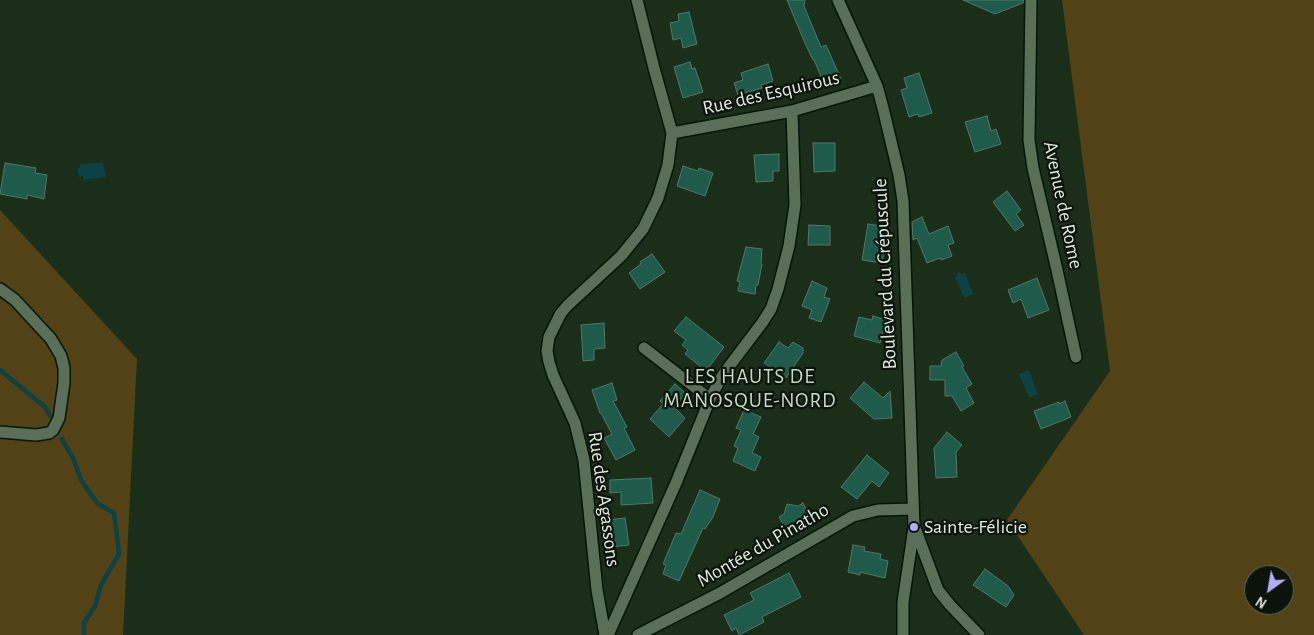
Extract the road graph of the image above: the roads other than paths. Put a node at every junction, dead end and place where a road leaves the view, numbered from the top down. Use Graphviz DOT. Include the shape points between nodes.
graph roads {
  1 [pos="637,0"];
  2 [pos="838,0"];
  3 [pos="1031,0"];
  4 [pos="877,86"];
  5 [pos="792,111"];
  6 [pos="672,133"];
  7 [pos="0,289"];
  8 [pos="644,348"];
  9 [pos="1076,357"];
  10 [pos="710,399"];
  11 [pos="0,432"];
  12 [pos="913,509"];
  13 [pos="914,527"];
  14 [pos="607,635"];
  15 [pos="638,635"];
  16 [pos="903,635"];
  17 [pos="979,635"];
  1 -- 6 [label="street, Rue des Agassons"];
  2 -- 4 [label="street, Boulevard du Crépuscule"];
  3 -- 9 [label="street, Avenue de Rome" via="1029,140"];
  4 -- 5 [label="street, Rue des Esquirous"];
  4 -- 12 [label="street, Boulevard du Crépuscule" via="904,201"];
  5 -- 6 [label="street, Rue des Esquirous"];
  5 -- 10 [label="street" via="795,205 778,288 771,309 730,364"];
  6 -- 14 [label="street, Rue des Agassons" via="663,183 643,229 621,256 561,313 549,336 547,350 553,375 574,422 584,460 597,590"];
  7 -- 11 [label="street" via="15,300 51,339 64,368 59,418 53,430 42,434"];
  8 -- 10 [label="street"];
  10 -- 14 [label="street"];
  12 -- 13 [label="street, Boulevard du Crépuscule"];
  12 -- 15 [label="street, Montée du Pinatho" via="878,510 853,516 720,593"];
  13 -- 16 [label="street" via="903,602"];
  13 -- 17 [label="street" via="938,590"];
}
